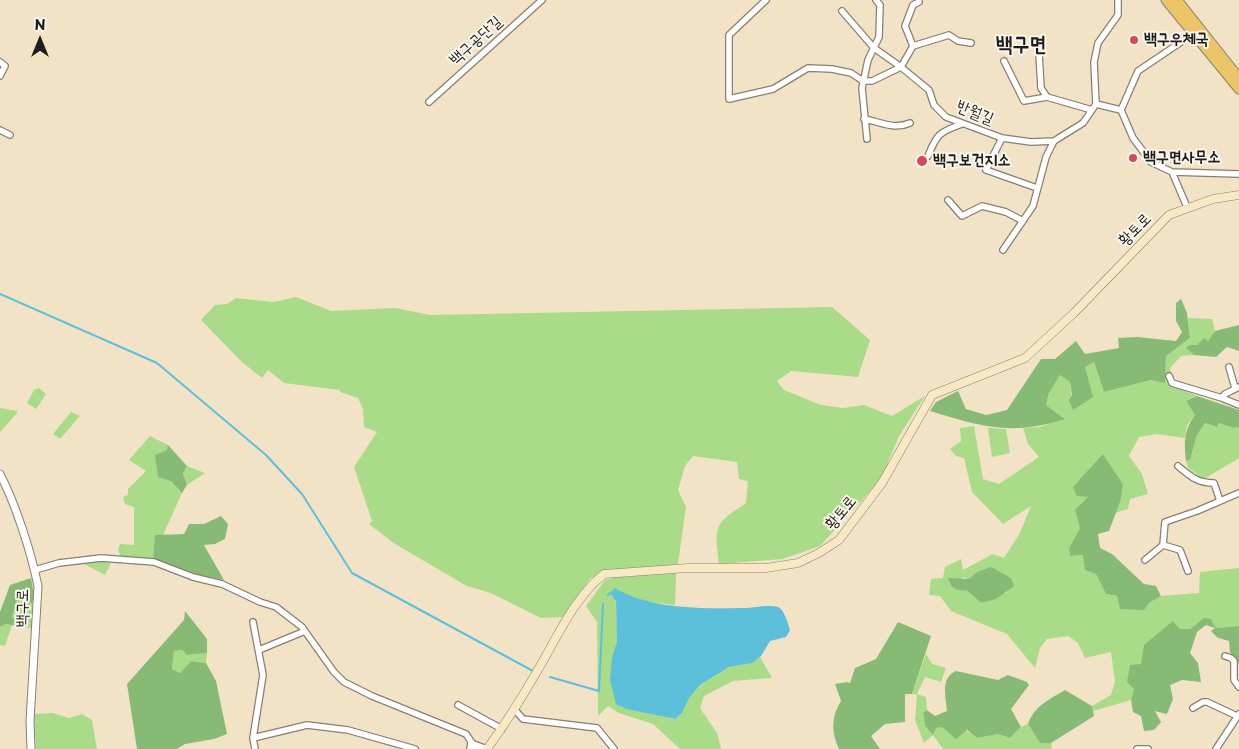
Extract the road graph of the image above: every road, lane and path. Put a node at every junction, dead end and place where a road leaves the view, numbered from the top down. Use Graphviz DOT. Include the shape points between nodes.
graph roads {
  1 [pos="766,0"];
  2 [pos="876,0"];
  3 [pos="1118,0"];
  4 [pos="1166,0"];
  5 [pos="1177,0"];
  6 [pos="540,1"];
  7 [pos="918,2"];
  8 [pos="842,11"];
  9 [pos="1196,32"];
  10 [pos="971,43"];
  11 [pos="913,46"];
  12 [pos="874,48"];
  13 [pos="1039,54"];
  14 [pos="1004,61"];
  15 [pos="0,62"];
  16 [pos="901,67"];
  17 [pos="0,76"];
  18 [pos="1239,78"];
  19 [pos="863,81"];
  20 [pos="1239,89"];
  21 [pos="1047,97"];
  22 [pos="429,102"];
  23 [pos="1096,104"];
  24 [pos="1092,110"];
  25 [pos="1121,110"];
  26 [pos="864,119"];
  27 [pos="910,123"];
  28 [pos="962,124"];
  29 [pos="0,130"];
  30 [pos="10,135"];
  31 [pos="1002,138"];
  32 [pos="867,139"];
  33 [pos="1054,141"];
  34 [pos="928,156"];
  35 [pos="1172,172"];
  36 [pos="1239,174"];
  37 [pos="1037,188"];
  38 [pos="1239,194"];
  39 [pos="948,200"];
  40 [pos="1188,207"];
  41 [pos="1023,221"];
  42 [pos="1003,250"];
  43 [pos="1229,367"];
  44 [pos="1169,376"];
  45 [pos="1237,388"];
  46 [pos="1222,398"];
  47 [pos="1239,406"];
  48 [pos="1178,466"];
  49 [pos="0,474"];
  50 [pos="1239,493"];
  51 [pos="1220,501"];
  52 [pos="1163,545"];
  53 [pos="1144,560"];
  54 [pos="35,570"];
  55 [pos="1188,571"];
  56 [pos="253,622"];
  57 [pos="305,631"];
  58 [pos="259,650"];
  59 [pos="1225,656"];
  60 [pos="1239,687"];
  61 [pos="458,705"];
  62 [pos="1194,708"];
  63 [pos="515,710"];
  64 [pos="1238,715"];
  65 [pos="502,729"];
  66 [pos="253,738"];
  67 [pos="471,746"];
  68 [pos="30,749"];
  69 [pos="256,749"];
  70 [pos="414,749"];
  71 [pos="476,749"];
  72 [pos="487,749"];
  73 [pos="614,749"];
  74 [pos="1137,749"];
  75 [pos="1148,749"];
  76 [pos="1216,749"];
  1 -- 19 [label="street" via="729,35 729,99 773,90 808,68 832,68 851,73"];
  2 -- 12 [label="street" via="880,5 879,37"];
  3 -- 23 [label="street" via="1118,15 1098,43 1094,62"];
  4 -- 9 [label="main road"];
  5 -- 9 [label="main road"];
  6 -- 22 [label="street, 백구공단길"];
  7 -- 11 [label="street" via="913,5 905,26"];
  8 -- 12 [label="street, 반월길"];
  9 -- 18 [label="main road"];
  9 -- 20 [label="main road"];
  9 -- 25 [label="street" via="1138,71"];
  10 -- 11 [label="street" via="958,41 949,35"];
  11 -- 16 [label="street"];
  12 -- 16 [label="street, 반월길"];
  12 -- 19 [label="street"];
  13 -- 21 [label="street" via="1041,88"];
  14 -- 21 [label="street" via="1024,101"];
  15 -- 17 [label="street" via="5,66"];
  16 -- 19 [label="street" via="872,81"];
  16 -- 28 [label="street, 반월길" via="929,90 934,106 946,117"];
  19 -- 26 [label="street"];
  21 -- 24 [label="street"];
  23 -- 24 [label="street"];
  23 -- 25 [label="street"];
  24 -- 33 [label="street" via="1083,123"];
  25 -- 35 [label="street" via="1133,138 1151,162"];
  26 -- 27 [label="street" via="901,127"];
  26 -- 32 [label="street"];
  28 -- 31 [label="street, 반월길"];
  28 -- 34 [label="street" via="936,137"];
  29 -- 30 [label="street"];
  31 -- 33 [label="street, 반월길"];
  31 -- 37 [label="street, 반월길" via="986,170"];
  33 -- 37 [label="street"];
  35 -- 36 [label="street"];
  35 -- 40 [label="street"];
  37 -- 41 [label="street" via="1033,206"];
  38 -- 40 [label="main road, 황토로"];
  39 -- 41 [label="street" via="962,216 982,206 1006,212"];
  40 -- 63 [label="main road, 황토로" via="1169,215 1025,358 932,395 882,483 839,540 798,563 766,568 604,574 595,581 567,620"];
  41 -- 42 [label="street"];
  43 -- 45 [label="street"];
  44 -- 46 [label="street" via="1172,383"];
  45 -- 46 [label="street"];
  46 -- 47 [label="street"];
  48 -- 51 [label="street" via="1201,483 1214,483"];
  49 -- 54 [label="street, 백구로"];
  50 -- 51 [label="street"];
  51 -- 52 [label="street" via="1165,522"];
  52 -- 53 [label="street"];
  52 -- 55 [label="street" via="1180,550"];
  54 -- 57 [label="street" via="59,563 101,558 154,562 193,578 222,584 276,607"];
  54 -- 68 [label="street, 백구로" via="38,612"];
  56 -- 58 [label="street"];
  57 -- 58 [label="street"];
  57 -- 67 [label="street" via="344,682 466,734"];
  58 -- 66 [label="street" via="263,675"];
  59 -- 60 [label="street" via="1234,661 1234,680"];
  61 -- 65 [label="street"];
  62 -- 64 [label="street" via="1207,702"];
  63 -- 65 [label="main road, 황토로"];
  63 -- 73 [label="street" via="523,719 598,728"];
  64 -- 76 [label="street"];
  65 -- 72 [label="main road, 황토로"];
  66 -- 69 [label="street"];
  66 -- 70 [label="street" via="308,725 348,730"];
  67 -- 71 [label="street"];
  67 -- 72 [label="street"];
  74 -- 75 [label="street"];
}
